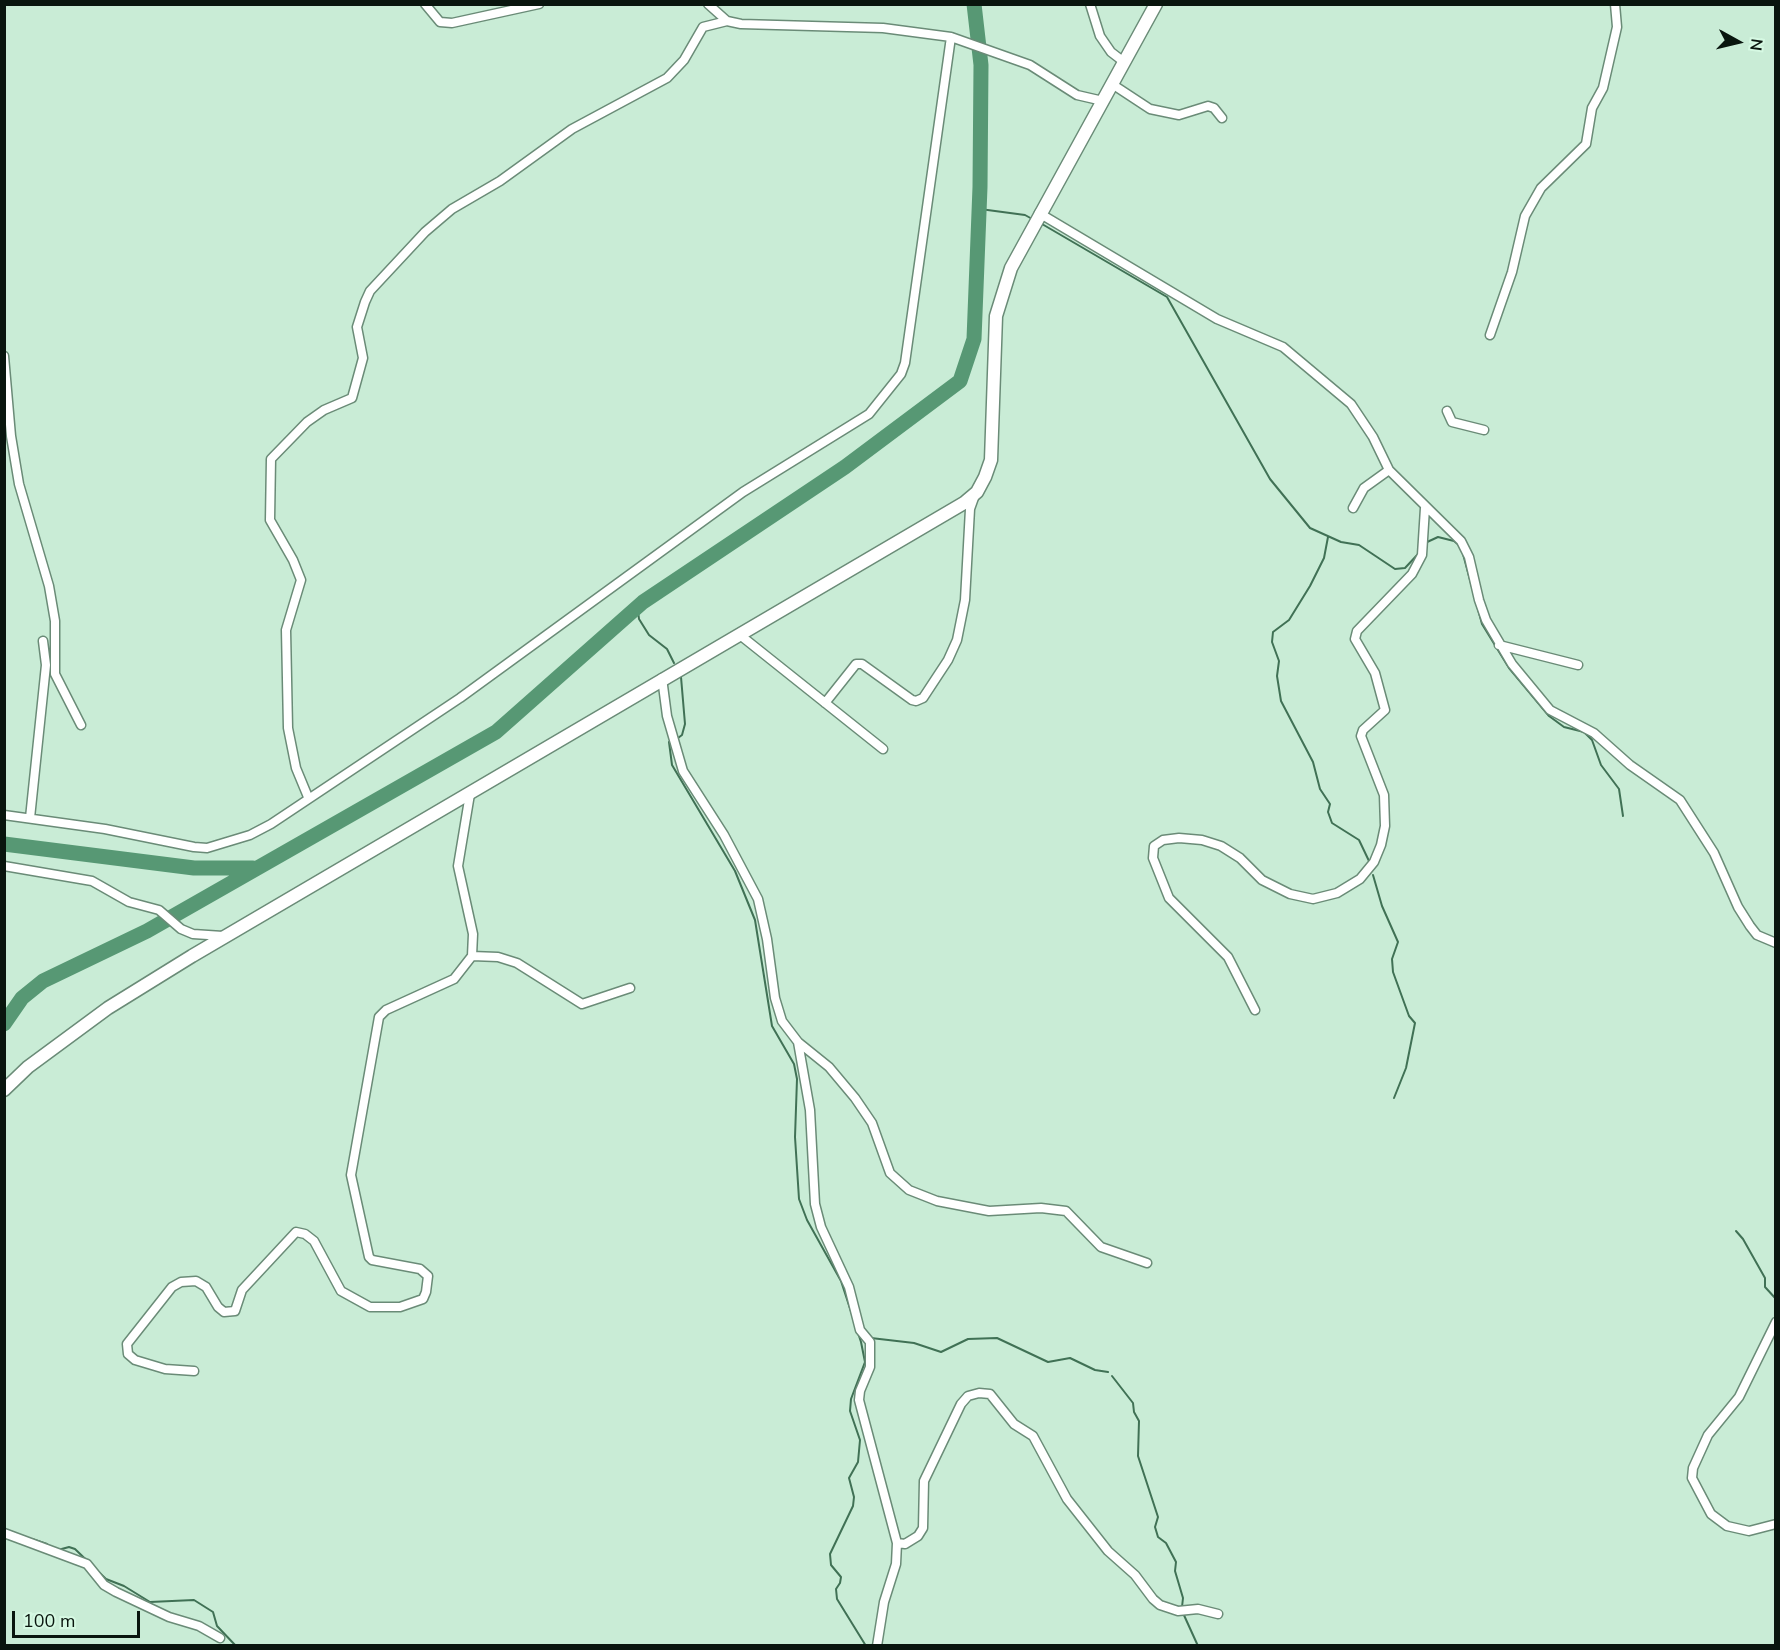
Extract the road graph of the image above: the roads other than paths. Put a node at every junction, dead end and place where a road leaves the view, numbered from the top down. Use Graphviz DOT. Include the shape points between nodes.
graph roads {
  1 [pos="425,4"];
  2 [pos="539,4"];
  3 [pos="708,4"];
  4 [pos="1090,4"];
  5 [pos="1156,4"];
  6 [pos="1614,4"];
  7 [pos="727,21"];
  8 [pos="954,38"];
  9 [pos="1124,62"];
  10 [pos="1112,84"];
  11 [pos="1103,101"];
  12 [pos="1222,118"];
  13 [pos="1036,218"];
  14 [pos="1490,335"];
  15 [pos="4,356"];
  16 [pos="1446,411"];
  17 [pos="1484,430"];
  18 [pos="1389,470"];
  19 [pos="977,492"];
  20 [pos="1353,508"];
  21 [pos="1425,508"];
  22 [pos="740,635"];
  23 [pos="44,641"];
  24 [pos="1499,645"];
  25 [pos="1578,665"];
  26 [pos="662,678"];
  27 [pos="825,703"];
  28 [pos="81,725"];
  29 [pos="883,749"];
  30 [pos="470,794"];
  31 [pos="309,797"];
  32 [pos="4,815"];
  33 [pos="30,818"];
  34 [pos="4,866"];
  35 [pos="226,935"];
  36 [pos="1776,943"];
  37 [pos="472,956"];
  38 [pos="630,988"];
  39 [pos="1256,1010"];
  40 [pos="798,1042"];
  41 [pos="4,1089"];
  42 [pos="1147,1263"];
  43 [pos="1776,1322"];
  44 [pos="194,1371"];
  45 [pos="1776,1524"];
  46 [pos="4,1533"];
  47 [pos="897,1543"];
  48 [pos="1218,1614"];
  49 [pos="220,1638"];
  50 [pos="877,1646"];
  1 -- 2 [label="street" via="440,22 452,23"];
  3 -- 7 [label="street"];
  4 -- 9 [label="street" via="1100,36"];
  5 -- 9 [label="main road"];
  6 -- 14 [label="street" via="1617,27 1603,88 1592,108 1586,144 1551,177 1529,208"];
  7 -- 8 [label="street" via="883,28"];
  7 -- 31 [label="street" via="703,27 684,60 667,78 572,129 500,181 452,209 425,232 370,291 365,302 357,327 363,358 352,398 307,422 271,459 270,520 301,580 286,630 288,728 296,768"];
  8 -- 11 [label="street" via="1030,65 1077,95"];
  8 -- 31 [label="street" via="902,374 878,406 743,492 460,698"];
  9 -- 10 [label="main road"];
  10 -- 11 [label="main road"];
  10 -- 12 [label="street" via="1150,109 1179,115 1208,106"];
  11 -- 13 [label="main road"];
  13 -- 18 [label="street" via="1217,319 1283,347 1351,404"];
  13 -- 19 [label="main road" via="1011,268 996,316 993,441 986,477"];
  15 -- 28 [label="street" via="10,436 19,484 56,621 55,674"];
  16 -- 17 [label="street" via="1452,422"];
  18 -- 20 [label="street" via="1365,488"];
  18 -- 21 [label="street"];
  19 -- 22 [label="main road"];
  19 -- 27 [label="street" via="970,509 965,600 957,640 923,698 912,700 862,664 856,664"];
  21 -- 24 [label="street" via="1461,542 1469,557 1479,600"];
  21 -- 39 [label="street" via="1422,555 1412,574 1369,617 1355,639 1375,673 1385,710 1360,736 1384,795 1385,826 1374,862 1360,879 1337,893 1313,899 1290,894 1262,879 1221,846 1179,838 1154,846 1153,858 1169,898 1228,957"];
  22 -- 26 [label="main road"];
  22 -- 27 [label="street"];
  23 -- 33 [label="street" via="46,665"];
  24 -- 25 [label="street"];
  24 -- 36 [label="street" via="1550,710 1594,733 1630,765 1680,800 1714,853 1750,926 1757,935"];
  26 -- 30 [label="main road"];
  26 -- 40 [label="street" via="667,716 683,771 758,898 778,1011"];
  27 -- 29 [label="street"];
  30 -- 35 [label="main road"];
  30 -- 37 [label="street" via="458,866 473,934"];
  31 -- 33 [label="street" via="250,835 207,848"];
  32 -- 33 [label="street"];
  34 -- 35 [label="street" via="92,881 129,902 159,910 187,932"];
  35 -- 41 [label="main road" via="108,1008"];
  37 -- 38 [label="street" via="498,957 517,963 582,1004"];
  37 -- 44 [label="street" via="454,979 386,1010 379,1017 353,1150 351,1184 369,1257 424,1271 428,1283 423,1299 400,1307 376,1309 345,1295 314,1241 296,1233 242,1290 235,1311 224,1312 213,1302 206,1287 196,1281 181,1282 172,1287 127,1344 128,1354 135,1360 165,1369"];
  40 -- 42 [label="street" via="829,1067 848,1089 872,1123 890,1173 909,1190 922,1197 988,1211 1066,1211 1101,1247"];
  40 -- 47 [label="street" via="810,1110 814,1204 849,1287 860,1330 870,1342 870,1367 859,1400"];
  43 -- 45 [label="street" via="1738,1397 1708,1435 1692,1478 1711,1514 1727,1526 1749,1531"];
  46 -- 49 [label="street" via="87,1564 104,1585 116,1592"];
  47 -- 48 [label="street" via="905,1544 923,1528 924,1482 961,1404 968,1396 990,1394 1014,1424 1033,1436 1067,1499 1153,1599 1178,1611 1198,1609"];
  47 -- 50 [label="street" via="896,1564 884,1602"];
}
